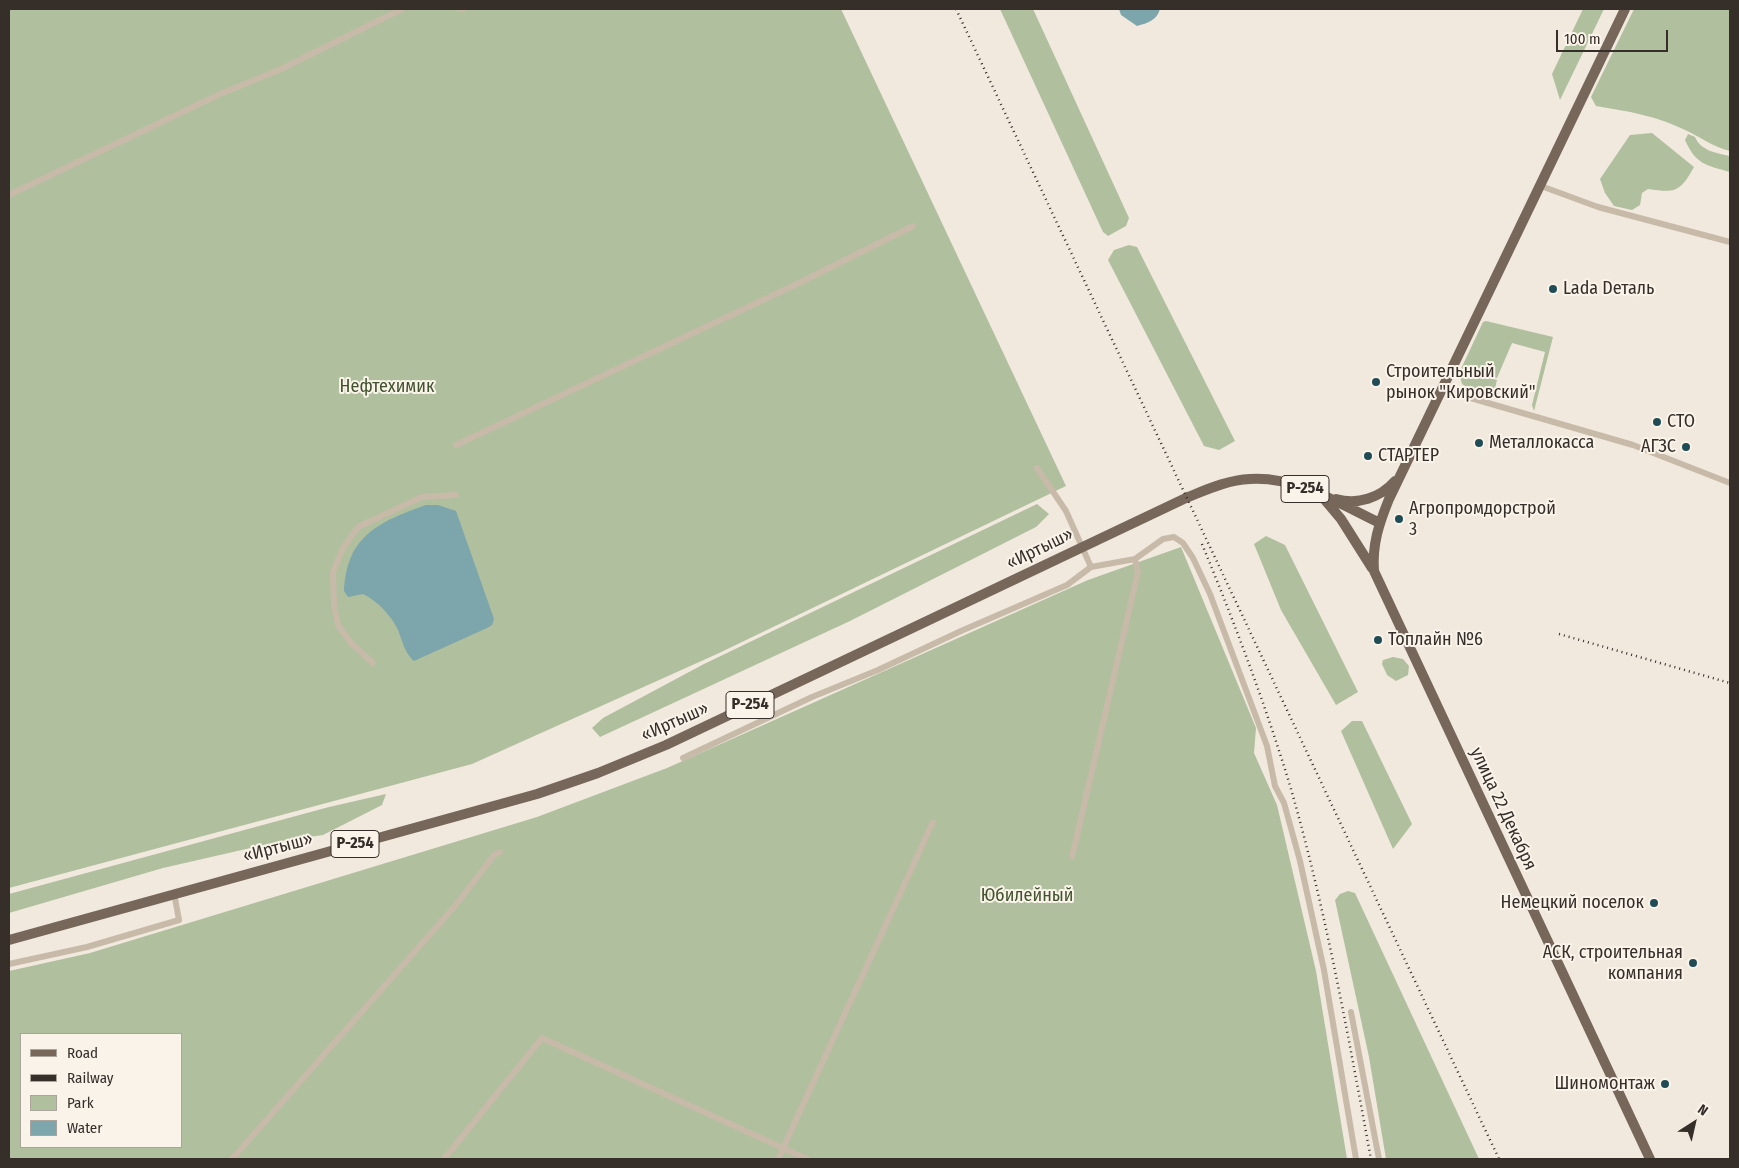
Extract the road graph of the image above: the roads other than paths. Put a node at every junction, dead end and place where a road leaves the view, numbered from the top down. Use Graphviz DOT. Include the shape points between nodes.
graph roads {
  1 [pos="402,9"];
  2 [pos="1625,9"];
  3 [pos="1541,186"];
  4 [pos="9,195"];
  5 [pos="913,226"];
  6 [pos="1730,242"];
  7 [pos="1443,390"];
  8 [pos="456,445"];
  9 [pos="1037,468"];
  10 [pos="1401,475"];
  11 [pos="1730,483"];
  12 [pos="1318,494"];
  13 [pos="456,495"];
  14 [pos="1380,522"];
  15 [pos="1082,547"];
  16 [pos="1135,559"];
  17 [pos="1091,567"];
  18 [pos="1374,571"];
  19 [pos="372,663"];
  20 [pos="683,758"];
  21 [pos="933,822"];
  22 [pos="500,852"];
  23 [pos="1072,856"];
  24 [pos="174,893"];
  25 [pos="9,940"];
  26 [pos="9,964"];
  27 [pos="1351,1012"];
  28 [pos="783,1148"];
  29 [pos="232,1159"];
  30 [pos="444,1159"];
  31 [pos="778,1159"];
  32 [pos="808,1159"];
  33 [pos="1356,1159"];
  34 [pos="1379,1159"];
  35 [pos="1650,1159"];
  1 -- 4 [label="street"];
  2 -- 3 [label="main road, улица 22 Декабря"];
  3 -- 6 [label="street" via="1598,207"];
  3 -- 7 [label="main road, улица 22 Декабря"];
  5 -- 8 [label="street"];
  7 -- 10 [label="main road, улица 22 Декабря"];
  7 -- 11 [label="street" via="1633,446"];
  9 -- 15 [label="street" via="1063,506"];
  10 -- 12 [label="main road" via="1385,491 1358,501"];
  10 -- 14 [label="main road, улица 22 Декабря"];
  12 -- 14 [label="main road, «Иртыш» / Р-254"];
  12 -- 15 [label="main road, «Иртыш» / Р-254" via="1276,480 1250,479 1225,483"];
  12 -- 18 [label="main road" via="1342,519"];
  13 -- 19 [label="street" via="422,497 358,527 343,548 333,572 338,626 351,644"];
  14 -- 18 [label="main road, улица 22 Декабря" via="1373,551"];
  15 -- 17 [label="street"];
  15 -- 24 [label="main road, «Иртыш» / Р-254" via="684,736 598,773 537,794"];
  16 -- 17 [label="street"];
  16 -- 23 [label="street" via="1138,567 1136,580"];
  16 -- 33 [label="street" via="1163,539 1174,537 1183,543 1210,594 1232,648 1268,746 1275,786 1284,803 1300,861 1324,970"];
  17 -- 20 [label="street" via="1067,585 812,697"];
  18 -- 35 [label="main road, улица 22 Декабря"];
  21 -- 28 [label="street"];
  22 -- 29 [label="street"];
  24 -- 25 [label="main road, «Иртыш» / Р-254"];
  24 -- 26 [label="street" via="179,920 87,947"];
  27 -- 34 [label="street"];
  28 -- 30 [label="street" via="542,1038"];
  28 -- 31 [label="street"];
  28 -- 32 [label="street"];
}
